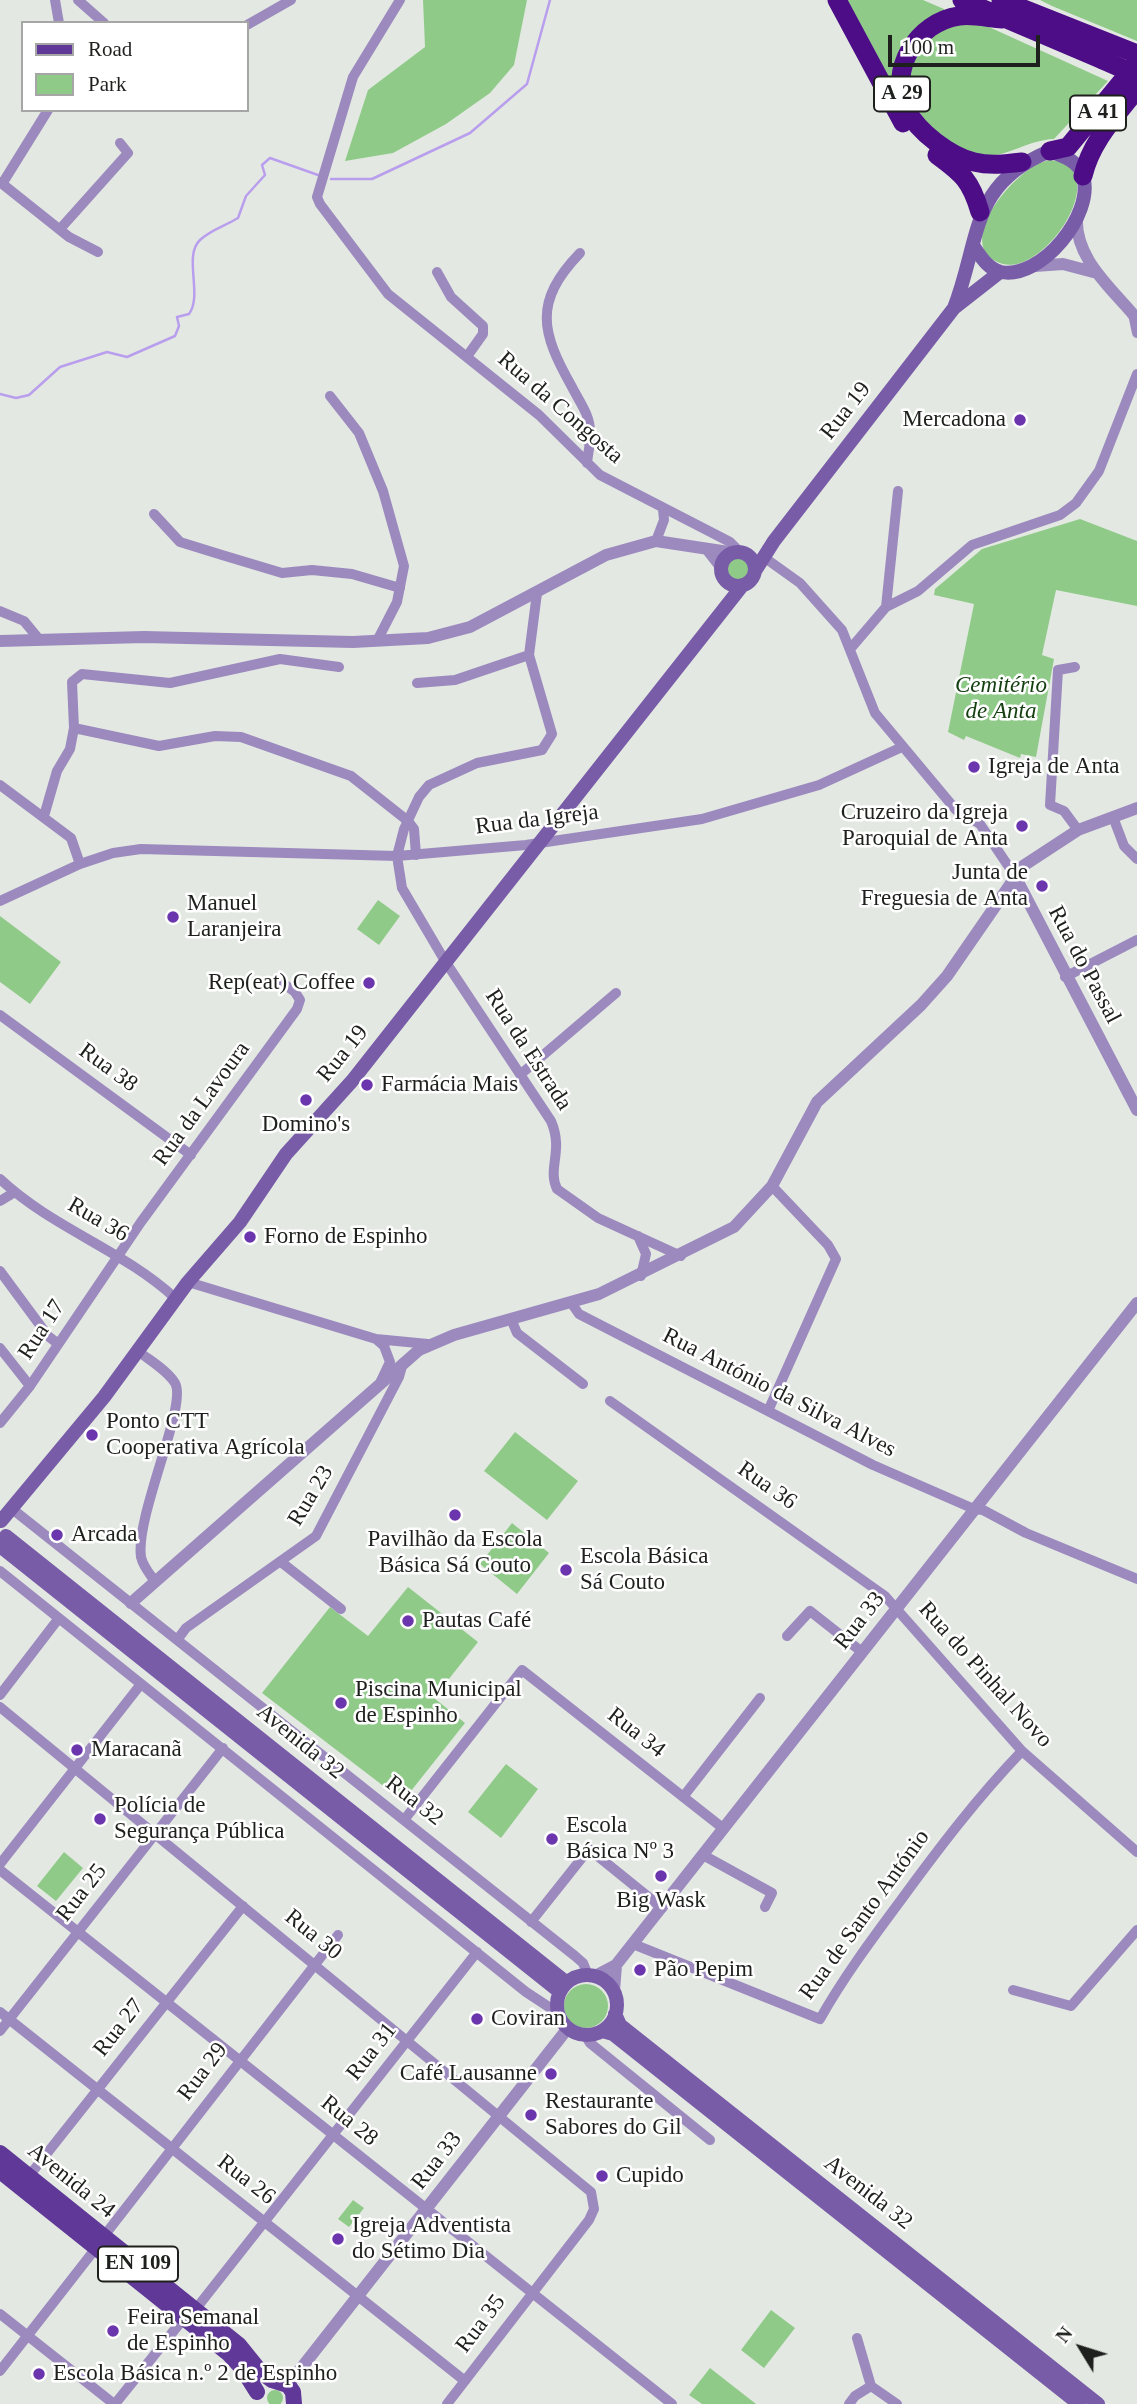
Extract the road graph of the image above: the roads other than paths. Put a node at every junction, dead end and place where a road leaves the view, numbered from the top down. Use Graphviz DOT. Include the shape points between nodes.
graph roads {
  1 [pos="55,0"];
  2 [pos="78,0"];
  3 [pos="290,0"];
  4 [pos="400,0"];
  5 [pos="837,0"];
  6 [pos="962,0"];
  7 [pos="1024,5"];
  8 [pos="1001,10"];
  9 [pos="59,21"];
  10 [pos="102,21"];
  11 [pos="248,24"];
  12 [pos="1137,54"];
  13 [pos="1137,63"];
  14 [pos="1137,75"];
  15 [pos="1137,89"];
  16 [pos="47,112"];
  17 [pos="120,144"];
  18 [pos="1050,151"];
  19 [pos="1022,162"];
  20 [pos="1083,176"];
  21 [pos="1,183"];
  22 [pos="981,212"];
  23 [pos="1077,216"];
  24 [pos="60,229"];
  25 [pos="974,247"];
  26 [pos="98,252"];
  27 [pos="580,253"];
  28 [pos="1035,266"];
  29 [pos="437,272"];
  30 [pos="1000,272"];
  31 [pos="1098,274"];
  32 [pos="954,308"];
  33 [pos="1135,316"];
  34 [pos="1137,333"];
  35 [pos="468,355"];
  36 [pos="1137,374"];
  37 [pos="1135,387"];
  38 [pos="330,396"];
  39 [pos="587,463"];
  40 [pos="898,491"];
  41 [pos="663,509"];
  42 [pos="154,514"];
  43 [pos="656,541"];
  44 [pos="774,541"];
  45 [pos="708,550"];
  46 [pos="740,553"];
  47 [pos="765,558"];
  48 [pos="755,571"];
  49 [pos="724,575"];
  50 [pos="742,586"];
  51 [pos="400,588"];
  52 [pos="537,593"];
  53 [pos="886,607"];
  54 [pos="0,611"];
  55 [pos="719,615"];
  56 [pos="38,638"];
  57 [pos="378,639"];
  58 [pos="0,641"];
  59 [pos="851,648"];
  60 [pos="530,655"];
  61 [pos="339,667"];
  62 [pos="1075,667"];
  63 [pos="417,683"];
  64 [pos="74,728"];
  65 [pos="902,747"];
  66 [pos="0,785"];
  67 [pos="1137,808"];
  68 [pos="44,816"];
  69 [pos="1114,817"];
  70 [pos="408,821"];
  71 [pos="1078,830"];
  72 [pos="536,844"];
  73 [pos="416,855"];
  74 [pos="397,856"];
  75 [pos="1137,859"];
  76 [pos="80,864"];
  77 [pos="1015,877"];
  78 [pos="0,901"];
  79 [pos="1137,940"];
  80 [pos="445,961"];
  81 [pos="1065,977"];
  82 [pos="277,979"];
  83 [pos="616,993"];
  84 [pos="0,1015"];
  85 [pos="521,1074"];
  86 [pos="1137,1110"];
  87 [pos="191,1156"];
  88 [pos="0,1179"];
  89 [pos="772,1186"];
  90 [pos="15,1192"];
  91 [pos="0,1201"];
  92 [pos="638,1236"];
  93 [pos="646,1254"];
  94 [pos="681,1256"];
  95 [pos="116,1257"];
  96 [pos="658,1267"];
  97 [pos="0,1271"];
  98 [pos="640,1276"];
  99 [pos="188,1282"];
  100 [pos="175,1298"];
  101 [pos="1137,1303"];
  102 [pos="572,1304"];
  103 [pos="511,1320"];
  104 [pos="376,1339"];
  105 [pos="57,1343"];
  106 [pos="429,1344"];
  107 [pos="0,1348"];
  108 [pos="138,1351"];
  109 [pos="404,1362"];
  110 [pos="379,1383"];
  111 [pos="583,1384"];
  112 [pos="30,1386"];
  113 [pos="610,1401"];
  114 [pos="768,1411"];
  115 [pos="0,1423"];
  116 [pos="10,1508"];
  117 [pos="974,1509"];
  118 [pos="1,1520"];
  119 [pos="2,1542"];
  120 [pos="281,1562"];
  121 [pos="0,1572"];
  122 [pos="154,1580"];
  123 [pos="1136,1580"];
  124 [pos="131,1603"];
  125 [pos="897,1608"];
  126 [pos="341,1609"];
  127 [pos="59,1619"];
  128 [pos="787,1636"];
  129 [pos="177,1640"];
  130 [pos="862,1652"];
  131 [pos="141,1684"];
  132 [pos="0,1695"];
  133 [pos="760,1698"];
  134 [pos="0,1707"];
  135 [pos="223,1748"];
  136 [pos="1022,1751"];
  137 [pos="75,1768"];
  138 [pos="683,1797"];
  139 [pos="404,1820"];
  140 [pos="724,1829"];
  141 [pos="155,1833"];
  142 [pos="1137,1852"];
  143 [pos="703,1855"];
  144 [pos="0,1864"];
  145 [pos="0,1870"];
  146 [pos="243,1906"];
  147 [pos="662,1908"];
  148 [pos="765,1908"];
  149 [pos="531,1922"];
  150 [pos="1137,1930"];
  151 [pos="78,1932"];
  152 [pos="338,1935"];
  153 [pos="633,1944"];
  154 [pos="477,1952"];
  155 [pos="315,1964"];
  156 [pos="616,1965"];
  157 [pos="592,1975"];
  158 [pos="563,1987"];
  159 [pos="1013,1990"];
  160 [pos="614,1991"];
  161 [pos="167,2002"];
  162 [pos="558,2013"];
  163 [pos="615,2014"];
  164 [pos="5,2015"];
  165 [pos="568,2028"];
  166 [pos="0,2031"];
  167 [pos="602,2031"];
  168 [pos="585,2035"];
  169 [pos="408,2039"];
  170 [pos="239,2059"];
  171 [pos="97,2089"];
  172 [pos="500,2115"];
  173 [pos="333,2136"];
  174 [pos="710,2140"];
  175 [pos="172,2148"];
  176 [pos="0,2153"];
  177 [pos="0,2171"];
  178 [pos="29,2176"];
  179 [pos="594,2200"];
  180 [pos="426,2209"];
  181 [pos="266,2222"];
  182 [pos="100,2242"];
  183 [pos="532,2291"];
  184 [pos="357,2296"];
  185 [pos="0,2314"];
  186 [pos="189,2314"];
  187 [pos="27,2335"];
  188 [pos="857,2338"];
  189 [pos="0,2371"];
  190 [pos="272,2380"];
  191 [pos="465,2381"];
  192 [pos="871,2386"];
  193 [pos="257,2398"];
  194 [pos="294,2398"];
  195 [pos="114,2404"];
  196 [pos="447,2404"];
  197 [pos="672,2404"];
  198 [pos="849,2404"];
  199 [pos="897,2404"];
  200 [pos="1079,2404"];
  201 [pos="1098,2404"];
  1 -- 9 [label="street"];
  2 -- 10 [label="street"];
  3 -- 11 [label="street"];
  4 -- 35 [label="street, Rua da Congosta" via="354,77 317,197 388,294"];
  5 -- 22 [label="highway, A 29" via="904,126 963,174"];
  6 -- 8 [label="highway, A 29"];
  7 -- 8 [label="highway, A 29"];
  7 -- 12 [label="highway, A 29"];
  8 -- 14 [label="highway, A 29, bridge"];
  8 -- 19 [label="highway, A 29" via="960,16 929,27 903,62 901,88 907,110 920,128 953,153 995,165"];
  13 -- 18 [label="highway, A 41" via="1087,128 1068,147"];
  15 -- 20 [label="highway, A 41" via="1099,137"];
  16 -- 21 [label="street"];
  17 -- 24 [label="street" via="128,153"];
  18 -- 19 [label="main road"];
  18 -- 20 [label="main road" via="1071,159"];
  19 -- 22 [label="main road"];
  20 -- 23 [label="main road" via="1084,198"];
  21 -- 24 [label="street"];
  22 -- 25 [label="main road"];
  23 -- 28 [label="main road" via="1061,242"];
  23 -- 31 [label="street" via="1079,246"];
  24 -- 26 [label="street"];
  25 -- 30 [label="main road" via="985,263"];
  25 -- 32 [label="main road, Rua 19"];
  27 -- 39 [label="street" via="563,271 544,319 546,333 586,412 590,430"];
  28 -- 30 [label="main road"];
  28 -- 31 [label="street" via="1063,264"];
  29 -- 35 [label="street, Rua da Congosta" via="451,297 483,326 483,334"];
  30 -- 32 [label="main road, Rua 19"];
  31 -- 33 [label="street"];
  32 -- 44 [label="main road, Rua 19"];
  33 -- 34 [label="street"];
  35 -- 39 [label="street, Rua da Congosta"];
  36 -- 37 [label="street"];
  37 -- 53 [label="street" via="1100,471 1076,503 1060,515 972,545 918,591"];
  38 -- 51 [label="street" via="359,433 383,491 404,566"];
  39 -- 41 [label="street, Rua da Congosta" via="600,475"];
  40 -- 53 [label="street"];
  41 -- 43 [label="street"];
  41 -- 46 [label="street, Rua da Congosta" via="730,542"];
  42 -- 51 [label="street" via="180,542 222,555 282,573 352,573"];
  43 -- 45 [label="street"];
  43 -- 52 [label="street" via="606,555"];
  44 -- 46 [label="main road, Rua 19"];
  44 -- 47 [label="main road, Rua 19"];
  45 -- 46 [label="street"];
  45 -- 49 [label="street"];
  46 -- 48 [label="main road" via="752,561"];
  46 -- 49 [label="main road" via="726,558"];
  47 -- 48 [label="main road, Rua 19"];
  47 -- 59 [label="street" via="814,598"];
  48 -- 50 [label="main road"];
  49 -- 50 [label="main road"];
  49 -- 55 [label="main road, Rua 19"];
  50 -- 55 [label="main road, Rua 19"];
  51 -- 57 [label="street"];
  52 -- 57 [label="street" via="470,627 428,638"];
  52 -- 60 [label="street"];
  53 -- 59 [label="street"];
  54 -- 56 [label="street" via="24,621"];
  55 -- 72 [label="main road, Rua 19"];
  56 -- 57 [label="street"];
  56 -- 58 [label="street"];
  59 -- 65 [label="street" via="874,713"];
  60 -- 63 [label="street" via="456,680"];
  60 -- 70 [label="street" via="552,734 550,741 533,754 477,763 439,779 419,797"];
  61 -- 64 [label="street" via="280,659 170,683 82,674 72,682"];
  62 -- 71 [label="street" via="1058,670 1050,805 1064,811"];
  64 -- 68 [label="street"];
  64 -- 70 [label="street" via="159,746 215,736 242,737 351,776"];
  65 -- 72 [label="street, Rua da Igreja" via="820,785 702,819"];
  65 -- 77 [label="street" via="956,810 980,824"];
  66 -- 68 [label="street"];
  67 -- 69 [label="street"];
  68 -- 76 [label="street" via="71,838"];
  69 -- 71 [label="street"];
  69 -- 75 [label="street" via="1124,846"];
  70 -- 73 [label="street" via="414,829"];
  70 -- 74 [label="street"];
  71 -- 77 [label="street" via="1023,866"];
  72 -- 73 [label="street, Rua da Igreja"];
  72 -- 80 [label="main road, Rua 19"];
  73 -- 74 [label="street, Rua da Igreja"];
  74 -- 76 [label="street, Rua da Igreja" via="169,848 114,853"];
  74 -- 80 [label="street, Rua da Estrada" via="402,888"];
  76 -- 78 [label="street, Rua da Igreja"];
  77 -- 81 [label="street, Rua do Passal"];
  77 -- 89 [label="street" via="938,985 817,1102"];
  79 -- 81 [label="street"];
  80 -- 85 [label="street, Rua da Estrada"];
  80 -- 99 [label="main road, Rua 19"];
  81 -- 86 [label="street, Rua do Passal"];
  82 -- 87 [label="street, Rua da Lavoura" via="295,992 300,1000 297,1009"];
  83 -- 85 [label="street"];
  84 -- 87 [label="street, Rua 38"];
  85 -- 92 [label="street, Rua da Estrada" via="556,1133 559,1146 553,1180 557,1189 598,1218"];
  87 -- 95 [label="street, Rua da Lavoura"];
  88 -- 90 [label="street, Rua 36"];
  89 -- 94 [label="street" via="734,1227"];
  89 -- 114 [label="street" via="836,1259"];
  90 -- 91 [label="street"];
  90 -- 95 [label="street, Rua 36"];
  92 -- 93 [label="street"];
  92 -- 94 [label="street, Rua da Estrada"];
  93 -- 96 [label="street"];
  93 -- 98 [label="street"];
  94 -- 96 [label="street"];
  95 -- 100 [label="street, Rua 36" via="131,1263"];
  95 -- 105 [label="street, Rua 17"];
  96 -- 98 [label="street"];
  97 -- 105 [label="street"];
  98 -- 102 [label="street"];
  99 -- 100 [label="main road, Rua 19"];
  99 -- 104 [label="street"];
  100 -- 108 [label="main road, Rua 19"];
  101 -- 117 [label="street, Rua 33"];
  102 -- 103 [label="street"];
  102 -- 114 [label="street, Rua António da Silva Alves" via="579,1314"];
  103 -- 106 [label="street"];
  103 -- 111 [label="street" via="517,1333"];
  104 -- 106 [label="street"];
  104 -- 110 [label="street" via="390,1362"];
  105 -- 112 [label="street, Rua 17"];
  106 -- 109 [label="street"];
  107 -- 112 [label="street"];
  108 -- 116 [label="main road, Rua 19"];
  108 -- 122 [label="street" via="169,1376 178,1395 144,1516 144,1566"];
  109 -- 110 [label="street"];
  109 -- 120 [label="street, Rua 23" via="319,1532"];
  110 -- 122 [label="street"];
  112 -- 115 [label="street, Rua 17"];
  113 -- 125 [label="street, Rua 36"];
  114 -- 117 [label="street, Rua António da Silva Alves" via="873,1465"];
  116 -- 118 [label="main road, Rua 19"];
  116 -- 124 [label="street, Rua 32"];
  117 -- 123 [label="street, Rua António da Silva Alves"];
  117 -- 125 [label="street, Rua 33"];
  118 -- 119 [label="main road"];
  119 -- 158 [label="main road, Avenida 32"];
  120 -- 126 [label="street"];
  120 -- 129 [label="street, Rua 23" via="186,1628"];
  121 -- 127 [label="street"];
  122 -- 124 [label="street"];
  124 -- 129 [label="street, Rua 32"];
  125 -- 130 [label="street, Rua 33"];
  125 -- 136 [label="street, Rua do Pinhal Novo"];
  127 -- 131 [label="street"];
  127 -- 132 [label="street"];
  128 -- 130 [label="street" via="810,1611"];
  129 -- 139 [label="street, Rua 32"];
  130 -- 140 [label="street, Rua 33"];
  131 -- 135 [label="street"];
  131 -- 137 [label="street"];
  133 -- 138 [label="street"];
  134 -- 137 [label="street, Rua 30"];
  135 -- 141 [label="street, Rua 25"];
  135 -- 154 [label="street"];
  136 -- 142 [label="street, Rua do Pinhal Novo"];
  136 -- 153 [label="street, Rua de Santo António" via="931,1858 820,2019"];
  137 -- 141 [label="street, Rua 30"];
  137 -- 144 [label="street"];
  138 -- 139 [label="street, Rua 34" via="522,1670"];
  138 -- 140 [label="street, Rua 34"];
  139 -- 149 [label="street, Rua 32"];
  140 -- 143 [label="street, Rua 33"];
  141 -- 146 [label="street, Rua 30"];
  141 -- 151 [label="street, Rua 25"];
  143 -- 147 [label="street, Rua 33"];
  143 -- 148 [label="street" via="772,1893"];
  145 -- 151 [label="street, Rua 28"];
  146 -- 155 [label="street, Rua 30"];
  146 -- 161 [label="street, Rua 27"];
  147 -- 149 [label="street" via="589,1849"];
  147 -- 153 [label="street, Rua 33"];
  149 -- 157 [label="street, Rua 32"];
  150 -- 159 [label="street" via="1071,2006"];
  151 -- 161 [label="street, Rua 28"];
  151 -- 164 [label="street, Rua 25"];
  152 -- 155 [label="street, Rua 29"];
  153 -- 156 [label="street, Rua 33"];
  154 -- 162 [label="street"];
  154 -- 169 [label="street, Rua 31"];
  155 -- 169 [label="street, Rua 30"];
  155 -- 170 [label="street, Rua 29"];
  156 -- 157 [label="street, Rua 33"];
  156 -- 160 [label="street"];
  157 -- 158 [label="main road"];
  157 -- 160 [label="main road"];
  158 -- 162 [label="main road"];
  160 -- 163 [label="main road"];
  161 -- 170 [label="street, Rua 28"];
  161 -- 171 [label="street, Rua 27"];
  162 -- 165 [label="main road"];
  163 -- 167 [label="main road"];
  163 -- 201 [label="main road, Avenida 32" via="620,2025"];
  164 -- 166 [label="street, Rua 25"];
  164 -- 171 [label="street, Rua 26"];
  165 -- 168 [label="main road"];
  165 -- 172 [label="street, Rua 33"];
  167 -- 168 [label="main road"];
  167 -- 200 [label="main road, Avenida 32" via="612,2034"];
  168 -- 174 [label="street"];
  169 -- 172 [label="street, Rua 30"];
  169 -- 173 [label="street, Rua 31"];
  170 -- 173 [label="street, Rua 28"];
  170 -- 175 [label="street, Rua 29"];
  171 -- 175 [label="street, Rua 26"];
  171 -- 178 [label="street, Rua 27"];
  172 -- 179 [label="street, Rua 30" via="586,2186"];
  172 -- 180 [label="street, Rua 33"];
  173 -- 180 [label="street, Rua 28"];
  173 -- 181 [label="street, Rua 31"];
  175 -- 181 [label="street, Rua 26"];
  175 -- 182 [label="street, Rua 29"];
  176 -- 178 [label="main road, Avenida 24 / EN 109"];
  177 -- 182 [label="main road, Avenida 24 / EN 109"];
  178 -- 182 [label="main road, Avenida 24 / EN 109"];
  179 -- 183 [label="street, Rua 35" via="589,2220"];
  180 -- 183 [label="street, Rua 28"];
  180 -- 184 [label="street, Rua 33"];
  181 -- 184 [label="street, Rua 26"];
  181 -- 186 [label="street, Rua 31"];
  182 -- 186 [label="main road, Avenida 24 / EN 109"];
  182 -- 187 [label="street, Rua 29"];
  183 -- 191 [label="street, Rua 35"];
  183 -- 197 [label="street, Rua 28"];
  184 -- 191 [label="street, Rua 26"];
  184 -- 194 [label="street, Rua 33"];
  185 -- 187 [label="street"];
  186 -- 190 [label="main road, Avenida 24 / EN 109" via="239,2345"];
  186 -- 193 [label="main road, Avenida 24 / EN 109" via="242,2368"];
  186 -- 195 [label="street, Rua 31"];
  187 -- 189 [label="street, Rua 29"];
  187 -- 195 [label="street"];
  188 -- 192 [label="street"];
  190 -- 193 [label="main road, Avenida 24 / EN 109"];
  190 -- 194 [label="main road, Avenida 24 / EN 109"];
  191 -- 196 [label="street, Rua 35"];
  192 -- 198 [label="street"];
  192 -- 199 [label="street"];
}
